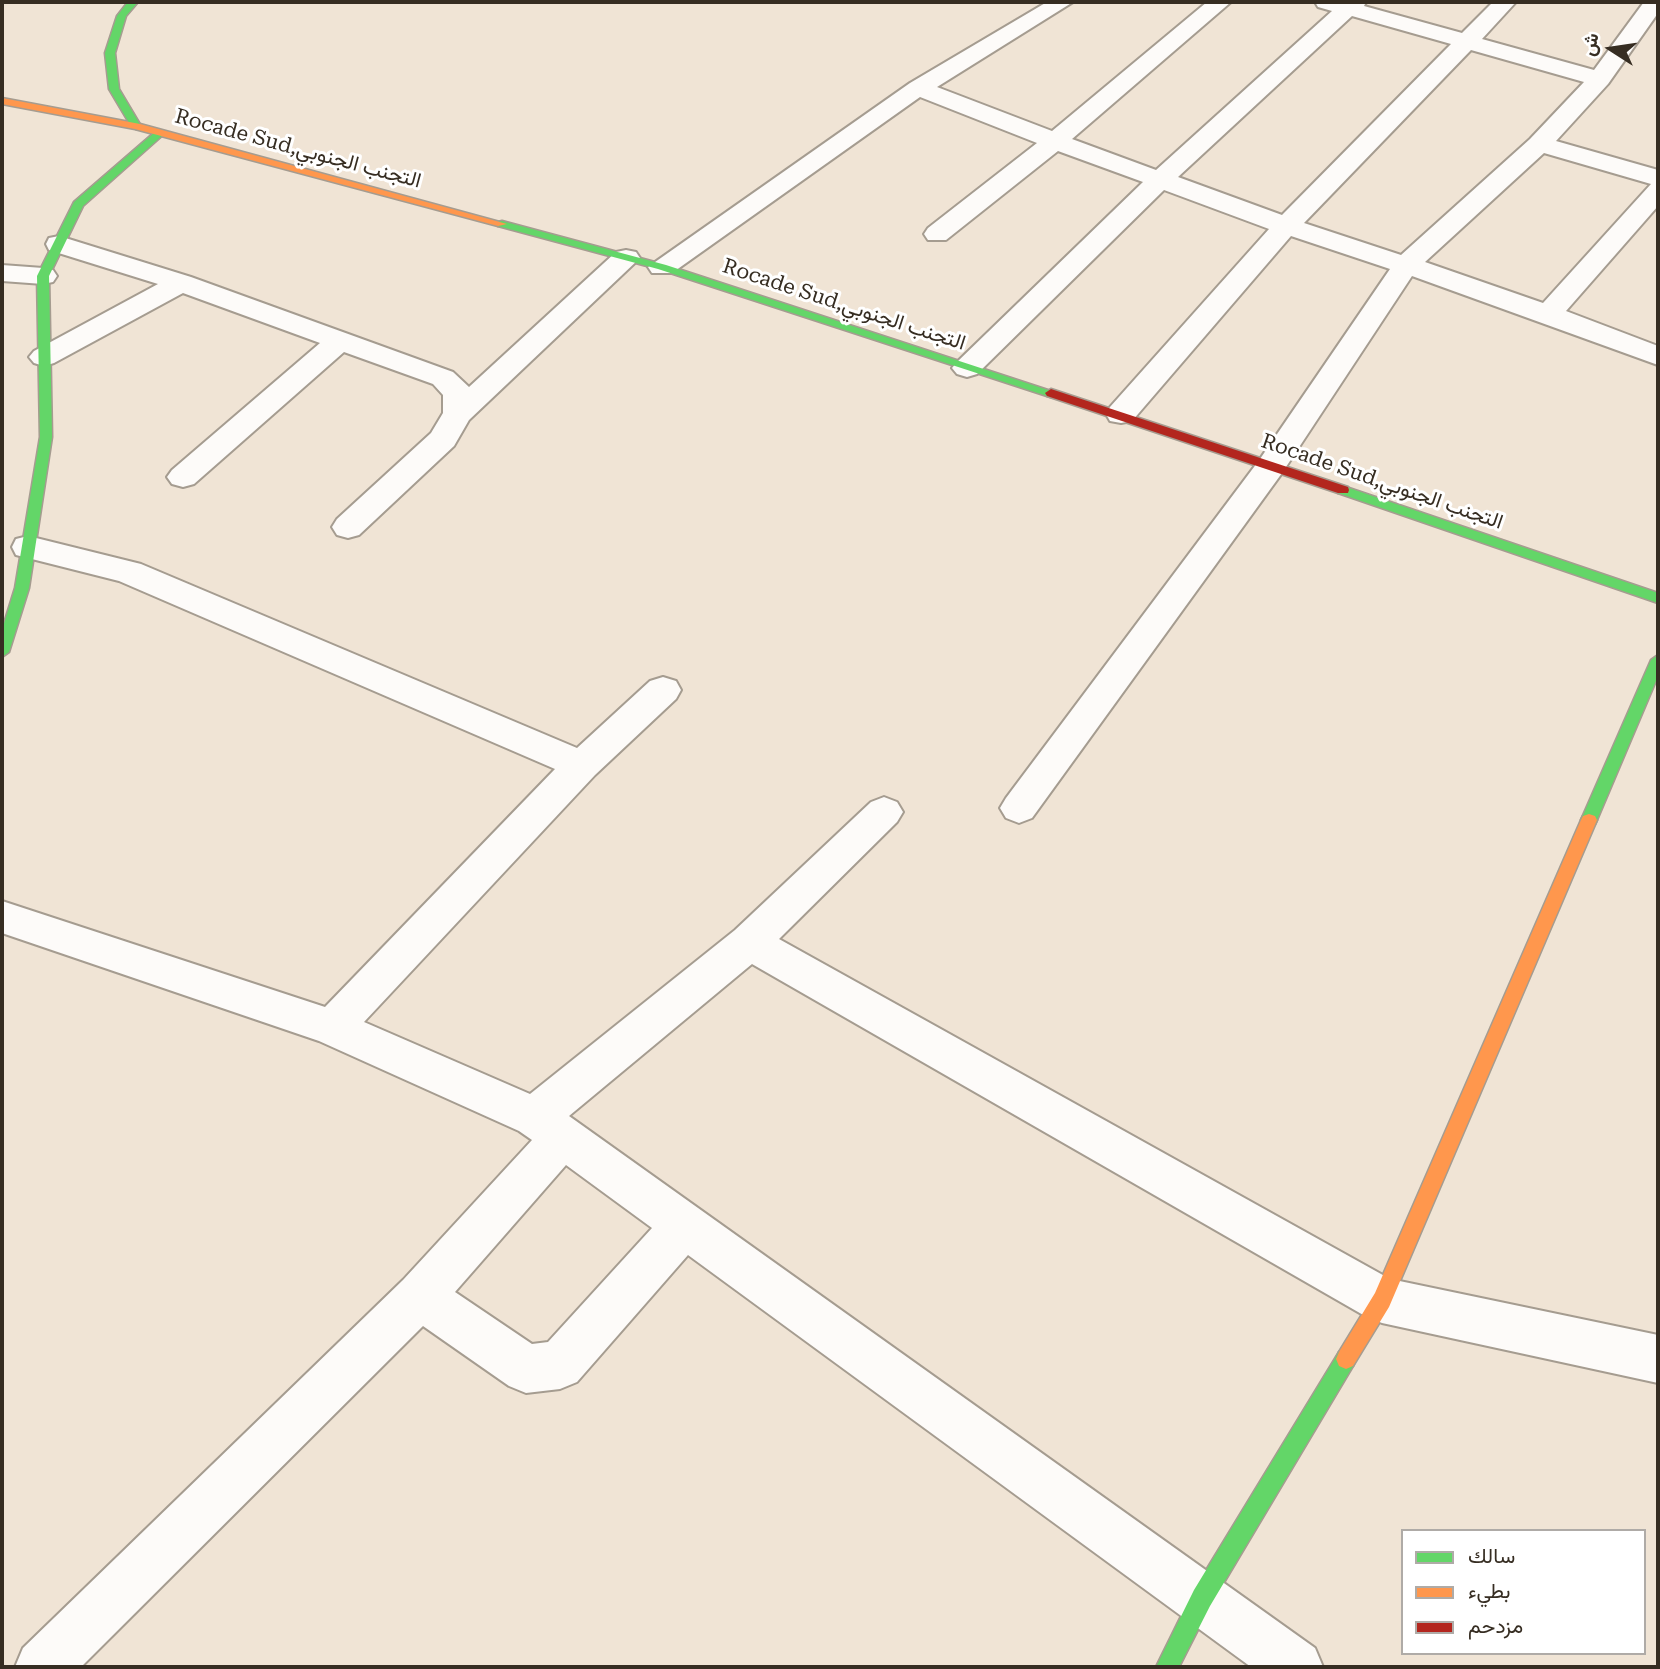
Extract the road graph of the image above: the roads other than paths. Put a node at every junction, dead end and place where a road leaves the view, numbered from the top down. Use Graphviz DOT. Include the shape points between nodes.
graph roads {
  1 [pos="133,2"];
  2 [pos="1062,2"];
  3 [pos="1220,2"];
  4 [pos="1505,2"];
  5 [pos="1655,2"];
  6 [pos="1342,4"];
  7 [pos="1465,42"];
  8 [pos="1600,79"];
  9 [pos="918,88"];
  10 [pos="2,100"];
  11 [pos="136,126"];
  12 [pos="159,134"];
  13 [pos="1055,141"];
  14 [pos="1539,144"];
  15 [pos="1658,177"];
  16 [pos="1161,179"];
  17 [pos="1658,190"];
  18 [pos="1286,226"];
  19 [pos="937,234"];
  20 [pos="59,244"];
  21 [pos="626,258"];
  22 [pos="1406,265"];
  23 [pos="662,267"];
  24 [pos="2,273"];
  25 [pos="43,276"];
  26 [pos="181,283"];
  27 [pos="1548,314"];
  28 [pos="340,341"];
  29 [pos="1658,356"];
  30 [pos="44,357"];
  31 [pos="967,368"];
  32 [pos="1121,414"];
  33 [pos="457,415"];
  34 [pos="1271,466"];
  35 [pos="183,477"];
  36 [pos="348,527"];
  37 [pos="28,547"];
  38 [pos="12,587"];
  39 [pos="1658,598"];
  40 [pos="2,652"];
  41 [pos="1658,660"];
  42 [pos="663,690"];
  43 [pos="583,765"];
  44 [pos="1019,808"];
  45 [pos="884,811"];
  46 [pos="2,917"];
  47 [pos="750,942"];
  48 [pos="332,1027"];
  49 [pos="548,1127"];
  50 [pos="683,1227"];
  51 [pos="420,1296"];
  52 [pos="1382,1300"];
  53 [pos="1658,1359"];
  54 [pos="1202,1598"];
  55 [pos="42,1667"];
  56 [pos="1167,1667"];
  57 [pos="1296,1667"];
  1 -- 11 [label="main road" via="122,16 110,53 114,89"];
  2 -- 9 [label="street"];
  3 -- 13 [label="street"];
  4 -- 7 [label="street"];
  5 -- 8 [label="street"];
  6 -- 7 [label="street"];
  6 -- 16 [label="street"];
  7 -- 8 [label="street"];
  7 -- 18 [label="street"];
  8 -- 14 [label="street"];
  9 -- 13 [label="street"];
  9 -- 23 [label="street"];
  10 -- 11 [label="main road, Rocade Sud,التجنب الجنوبي"];
  11 -- 12 [label="main road, Rocade Sud,التجنب الجنوبي"];
  12 -- 20 [label="main road" via="78,204"];
  12 -- 21 [label="main road, Rocade Sud,التجنب الجنوبي"];
  13 -- 16 [label="street"];
  13 -- 19 [label="street"];
  14 -- 15 [label="street"];
  14 -- 22 [label="street"];
  16 -- 18 [label="street"];
  16 -- 31 [label="street"];
  17 -- 27 [label="street"];
  18 -- 22 [label="street"];
  18 -- 32 [label="street"];
  20 -- 25 [label="main road"];
  20 -- 26 [label="street"];
  21 -- 23 [label="main road, Rocade Sud,التجنب الجنوبي"];
  21 -- 33 [label="street"];
  22 -- 27 [label="street"];
  22 -- 34 [label="street"];
  23 -- 31 [label="main road, Rocade Sud,التجنب الجنوبي"];
  24 -- 25 [label="street"];
  25 -- 30 [label="main road"];
  26 -- 28 [label="street"];
  26 -- 30 [label="street"];
  27 -- 29 [label="street"];
  28 -- 33 [label="street" via="443,378 458,393"];
  28 -- 35 [label="street"];
  30 -- 37 [label="main road" via="46,437"];
  31 -- 32 [label="main road, Rocade Sud,التجنب الجنوبي"];
  32 -- 34 [label="main road, Rocade Sud,التجنب الجنوبي"];
  33 -- 36 [label="street" via="443,439"];
  34 -- 39 [label="main road, Rocade Sud,التجنب الجنوبي"];
  34 -- 44 [label="street"];
  37 -- 38 [label="main road"];
  37 -- 43 [label="street" via="129,572"];
  38 -- 40 [label="main road"];
  41 -- 52 [label="main road"];
  42 -- 43 [label="street"];
  43 -- 48 [label="street"];
  45 -- 47 [label="street"];
  46 -- 48 [label="street"];
  47 -- 49 [label="street"];
  47 -- 52 [label="street"];
  48 -- 49 [label="street"];
  49 -- 50 [label="street"];
  49 -- 51 [label="street"];
  50 -- 51 [label="street" via="560,1365 526,1369"];
  50 -- 54 [label="street"];
  51 -- 55 [label="street"];
  52 -- 53 [label="street"];
  52 -- 54 [label="main road"];
  54 -- 56 [label="main road"];
  54 -- 57 [label="street"];
}
